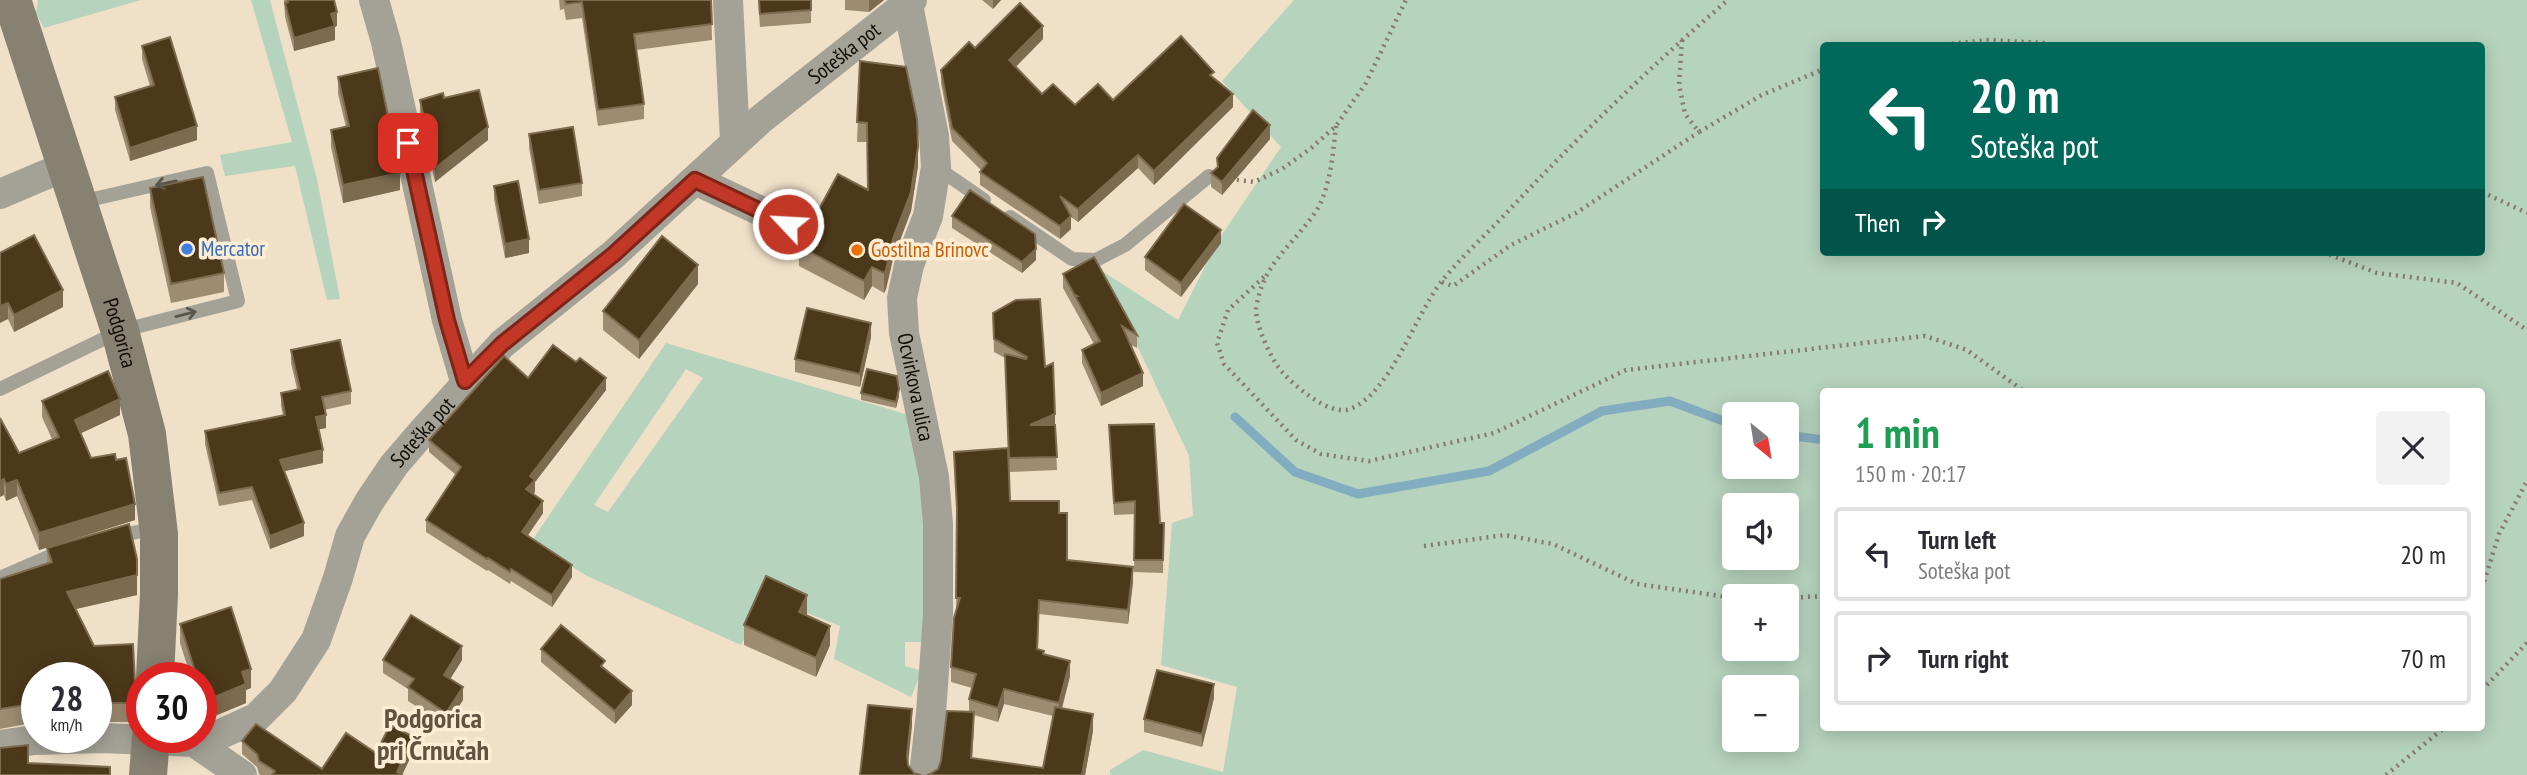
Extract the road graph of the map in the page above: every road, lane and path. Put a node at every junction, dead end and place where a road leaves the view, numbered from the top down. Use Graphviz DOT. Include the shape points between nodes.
graph roads {
  1 [pos="12,0"];
  2 [pos="374,0"];
  3 [pos="728,0"];
  4 [pos="1406,0"];
  5 [pos="1728,0"];
  6 [pos="909,1"];
  7 [pos="1682,39"];
  8 [pos="1969,42"];
  9 [pos="2026,42"];
  10 [pos="1820,71"];
  11 [pos="1336,126"];
  12 [pos="1699,132"];
  13 [pos="735,141"];
  14 [pos="66,166"];
  15 [pos="936,167"];
  16 [pos="1209,176"];
  17 [pos="695,180"];
  18 [pos="2485,193"];
  19 [pos="0,194"];
  20 [pos="79,202"];
  21 [pos="2527,213"];
  22 [pos="788,224"];
  23 [pos="2333,256"];
  24 [pos="1264,277"];
  25 [pos="1442,282"];
  26 [pos="2527,330"];
  27 [pos="120,331"];
  28 [pos="465,381"];
  29 [pos="2019,388"];
  30 [pos="0,389"];
  31 [pos="2527,481"];
  32 [pos="159,528"];
  33 [pos="96,541"];
  34 [pos="1424,546"];
  35 [pos="71,548"];
  36 [pos="0,578"];
  37 [pos="2485,578"];
  38 [pos="1722,596"];
  39 [pos="1820,596"];
  40 [pos="1799,597"];
  41 [pos="2527,643"];
  42 [pos="156,662"];
  43 [pos="2485,687"];
  44 [pos="2440,731"];
  45 [pos="217,735"];
  46 [pos="126,744"];
  47 [pos="0,745"];
  48 [pos="210,753"];
  49 [pos="242,775"];
  50 [pos="924,775"];
  51 [pos="2386,775"];
  1 -- 14 [label="main road, Podgorica"];
  2 -- 28 [label="street"];
  3 -- 13 [label="street"];
  4 -- 11 [label="path" via="1366,83"];
  5 -- 7 [label="path"];
  6 -- 13 [label="street, Soteška pot"];
  6 -- 15 [label="street, Ocvirkova ulica"];
  7 -- 12 [label="path" via="1679,85 1685,114"];
  7 -- 25 [label="path" via="1545,172"];
  8 -- 9 [label="path"];
  10 -- 12 [label="path" via="1762,95"];
  11 -- 16 [label="path" via="1282,169 1254,182"];
  11 -- 24 [label="path" via="1331,170 1318,207"];
  12 -- 25 [label="path" via="1576,213 1511,245 1453,286"];
  13 -- 17 [label="street, Soteška pot"];
  14 -- 19 [label="street"];
  14 -- 20 [label="main road, Podgorica"];
  15 -- 16 [label="lane" via="1072,259 1096,260 1125,245"];
  15 -- 50 [label="street, Ocvirkova ulica" via="928,216 902,299 938,524 937,615"];
  17 -- 22 [label="street"];
  17 -- 28 [label="street, Soteška pot" via="614,254 502,344"];
  18 -- 21 [label="path"];
  20 -- 27 [label="main road, Podgorica"];
  27 -- 20 [label="lane, one-way" via="238,301 207,173"];
  23 -- 26 [label="path" via="2377,273 2457,284"];
  24 -- 25 [label="path" via="1255,310 1281,372 1313,400 1347,410 1367,400 1392,367"];
  24 -- 29 [label="path" via="1228,310 1217,343 1224,364 1296,440 1321,454 1369,461 1494,433 1626,370 1925,336 1967,350"];
  27 -- 30 [label="lane"];
  27 -- 32 [label="main road, Podgorica" via="148,433"];
  28 -- 45 [label="street, Soteška pot" via="394,465 359,519 316,640 284,691 256,718"];
  31 -- 37 [label="path" via="2500,534"];
  32 -- 33 [label="lane"];
  32 -- 42 [label="main road, Podgorica"];
  34 -- 38 [label="path" via="1505,535 1553,544 1637,584"];
  35 -- 36 [label="lane"];
  39 -- 40 [label="path"];
  41 -- 43 [label="path"];
  44 -- 51 [label="path"];
  46 -- 47 [label="street" via="103,738"];
  48 -- 49 [label="street"];
}
